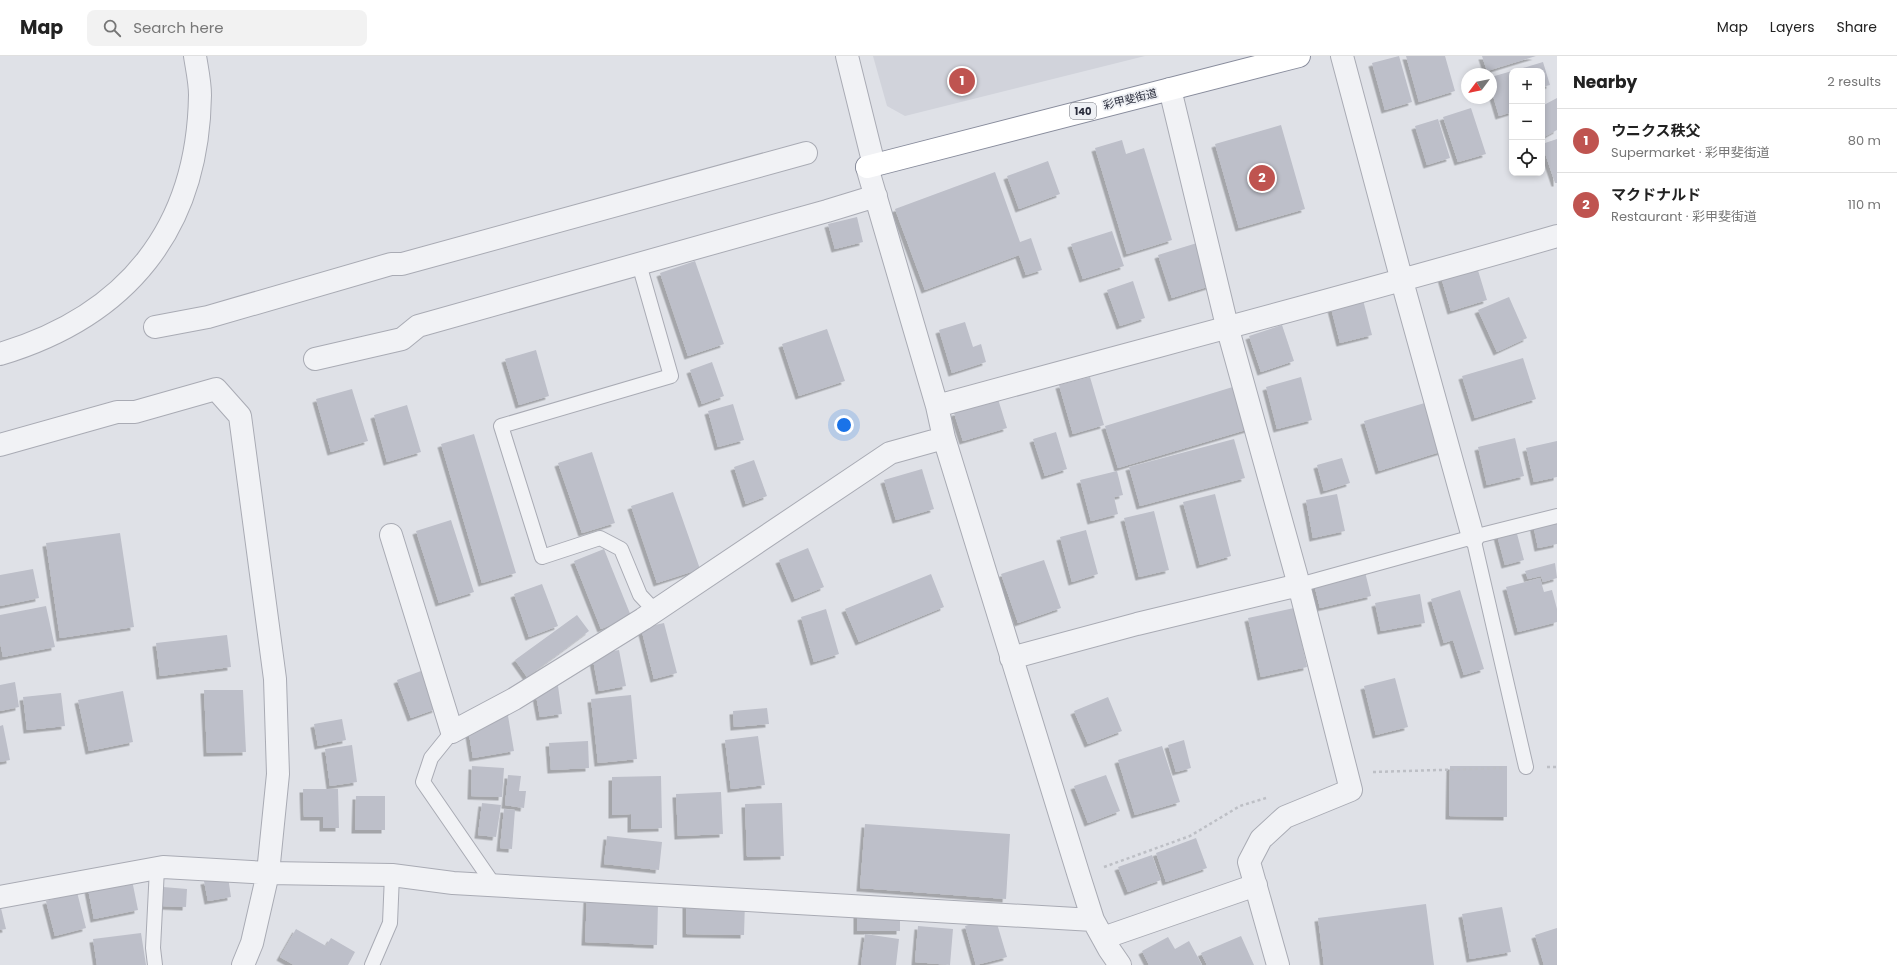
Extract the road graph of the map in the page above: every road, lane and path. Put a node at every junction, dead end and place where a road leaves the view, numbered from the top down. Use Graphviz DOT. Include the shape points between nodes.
graph roads {
  1 [pos="195,56"];
  2 [pos="847,56"];
  3 [pos="1299,56"];
  4 [pos="1342,56"];
  5 [pos="1170,89"];
  6 [pos="806,153"];
  7 [pos="871,166"];
  8 [pos="876,196"];
  9 [pos="1557,236"];
  10 [pos="639,264"];
  11 [pos="1402,281"];
  12 [pos="1227,326"];
  13 [pos="155,327"];
  14 [pos="0,354"];
  15 [pos="316,360"];
  16 [pos="937,406"];
  17 [pos="944,438"];
  18 [pos="0,445"];
  19 [pos="1557,516"];
  20 [pos="391,535"];
  21 [pos="1473,537"];
  22 [pos="1299,585"];
  23 [pos="655,611"];
  24 [pos="1011,658"];
  25 [pos="452,732"];
  26 [pos="1526,767"];
  27 [pos="157,868"];
  28 [pos="268,872"];
  29 [pos="392,875"];
  30 [pos="494,885"];
  31 [pos="1256,885"];
  32 [pos="0,897"];
  33 [pos="1098,929"];
  34 [pos="155,965"];
  35 [pos="243,965"];
  36 [pos="372,965"];
  37 [pos="1120,965"];
  38 [pos="1278,965"];
  1 -- 14 [label="street" via="200,94 196,138 186,184 172,224 147,261 121,289 89,315 50,336"];
  2 -- 7 [label="street"];
  3 -- 5 [label="highway, 彩甲斐街道 / 140"];
  4 -- 11 [label="street"];
  5 -- 7 [label="highway, 彩甲斐街道 / 140"];
  5 -- 12 [label="street"];
  6 -- 13 [label="street" via="402,264 384,266 208,317"];
  7 -- 8 [label="street"];
  8 -- 10 [label="street"];
  8 -- 16 [label="street"];
  9 -- 11 [label="street"];
  10 -- 15 [label="street" via="418,326 402,339"];
  10 -- 23 [label="lane" via="671,376 501,426 542,557 600,538 621,549 640,594"];
  11 -- 12 [label="street"];
  11 -- 21 [label="street"];
  12 -- 16 [label="street"];
  12 -- 22 [label="street"];
  16 -- 17 [label="street"];
  17 -- 23 [label="street" via="890,453"];
  17 -- 24 [label="street"];
  18 -- 28 [label="street" via="117,412 135,412 216,389 240,416 275,679 278,774"];
  19 -- 21 [label="lane"];
  20 -- 25 [label="street"];
  21 -- 22 [label="lane"];
  21 -- 26 [label="lane"];
  22 -- 24 [label="street"];
  22 -- 31 [label="street" via="1351,790 1285,817 1261,839 1249,862"];
  23 -- 25 [label="street" via="514,699"];
  24 -- 33 [label="street"];
  25 -- 30 [label="lane" via="431,758 424,782"];
  27 -- 28 [label="street"];
  27 -- 32 [label="street"];
  27 -- 34 [label="lane" via="153,948"];
  28 -- 29 [label="street"];
  28 -- 35 [label="street" via="252,943"];
  29 -- 30 [label="street"];
  29 -- 36 [label="lane" via="390,923"];
  30 -- 33 [label="street"];
  31 -- 33 [label="street"];
  31 -- 38 [label="street"];
  33 -- 37 [label="street"];
}
